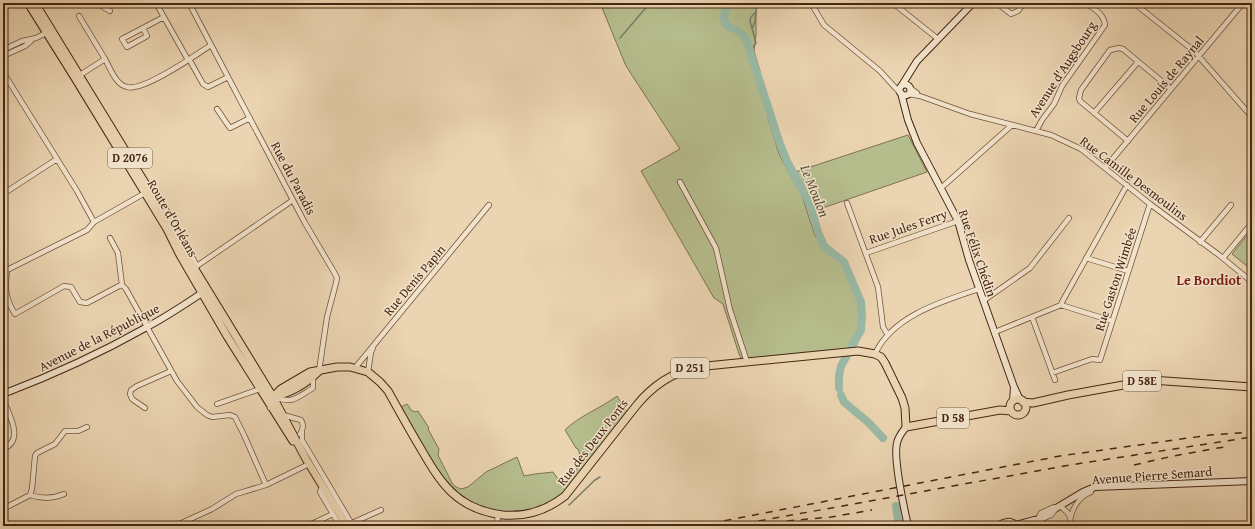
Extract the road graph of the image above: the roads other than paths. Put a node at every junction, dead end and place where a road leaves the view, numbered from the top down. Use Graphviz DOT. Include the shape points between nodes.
graph roads {
  1 [pos="28,3"];
  2 [pos="35,3"];
  3 [pos="101,3"];
  4 [pos="156,3"];
  5 [pos="811,3"];
  6 [pos="893,3"];
  7 [pos="973,3"];
  8 [pos="997,3"];
  9 [pos="1024,3"];
  10 [pos="1086,3"];
  11 [pos="1134,3"];
  12 [pos="1243,3"];
  13 [pos="191,4"];
  14 [pos="110,11"];
  15 [pos="79,16"];
  16 [pos="164,17"];
  17 [pos="143,28"];
  18 [pos="46,33"];
  19 [pos="36,38"];
  20 [pos="938,39"];
  21 [pos="211,45"];
  22 [pos="64,49"];
  23 [pos="3,50"];
  24 [pos="3,56"];
  25 [pos="1199,56"];
  26 [pos="105,59"];
  27 [pos="189,59"];
  28 [pos="1138,62"];
  29 [pos="3,72"];
  30 [pos="80,75"];
  31 [pos="228,77"];
  32 [pos="1171,89"];
  33 [pos="905,90"];
  34 [pos="216,109"];
  35 [pos="1094,113"];
  36 [pos="1252,117"];
  37 [pos="250,118"];
  38 [pos="1012,125"];
  39 [pos="1036,131"];
  40 [pos="1128,141"];
  41 [pos="57,159"];
  42 [pos="1105,168"];
  43 [pos="680,182"];
  44 [pos="1127,185"];
  45 [pos="3,186"];
  46 [pos="941,188"];
  47 [pos="4,193"];
  48 [pos="145,193"];
  49 [pos="293,200"];
  50 [pos="847,203"];
  51 [pos="1150,204"];
  52 [pos="490,205"];
  53 [pos="1231,205"];
  54 [pos="1070,218"];
  55 [pos="958,221"];
  56 [pos="94,222"];
  57 [pos="1252,223"];
  58 [pos="110,238"];
  59 [pos="1200,242"];
  60 [pos="866,253"];
  61 [pos="1086,258"];
  62 [pos="1223,258"];
  63 [pos="3,261"];
  64 [pos="196,267"];
  65 [pos="5,271"];
  66 [pos="1128,272"];
  67 [pos="1252,282"];
  68 [pos="122,285"];
  69 [pos="979,289"];
  70 [pos="204,290"];
  71 [pos="983,301"];
  72 [pos="1061,305"];
  73 [pos="1032,317"];
  74 [pos="1112,322"];
  75 [pos="147,327"];
  76 [pos="995,332"];
  77 [pos="888,335"];
  78 [pos="227,336"];
  79 [pos="378,340"];
  80 [pos="875,354"];
  81 [pos="747,362"];
  82 [pos="352,368"];
  83 [pos="171,371"];
  84 [pos="319,371"];
  85 [pos="368,372"];
  86 [pos="1052,373"];
  87 [pos="1055,380"];
  88 [pos="1252,387"];
  89 [pos="260,389"];
  90 [pos="3,394"];
  91 [pos="273,397"];
  92 [pos="3,400"];
  93 [pos="218,404"];
  94 [pos="1017,404"];
  95 [pos="145,408"];
  96 [pos="271,408"];
  97 [pos="283,415"];
  98 [pos="906,427"];
  99 [pos="87,428"];
  100 [pos="302,432"];
  101 [pos="296,438"];
  102 [pos="3,449"];
  103 [pos="308,461"];
  104 [pos="1252,481"];
  105 [pos="266,484"];
  106 [pos="323,485"];
  107 [pos="1106,487"];
  108 [pos="64,494"];
  109 [pos="30,495"];
  110 [pos="1059,507"];
  111 [pos="3,509"];
  112 [pos="380,510"];
  113 [pos="333,514"];
  114 [pos="498,514"];
  115 [pos="1070,518"];
  116 [pos="3,519"];
  117 [pos="1038,519"];
  118 [pos="351,525"];
  119 [pos="1016,525"];
  120 [pos="7,526"];
  121 [pos="175,526"];
  122 [pos="307,526"];
  123 [pos="340,526"];
  124 [pos="497,526"];
  125 [pos="908,526"];
  126 [pos="998,526"];
  127 [pos="1028,526"];
  128 [pos="1069,526"];
  1 -- 18 [label="main road, Route d'Orléans / D 2076"];
  2 -- 22 [label="main road, Route d'Orléans / D 2076"];
  3 -- 14 [label="street"];
  4 -- 16 [label="street"];
  5 -- 33 [label="street, Rue Camille Desmoulins" via="824,25 890,81"];
  6 -- 20 [label="street"];
  7 -- 20 [label="street, Rue Félix Chédin"];
  8 -- 9 [label="street" via="1011,14 1018,11"];
  10 -- 39 [label="street, Avenue d'Augsbourg" via="1102,16 1105,25 1062,86 1054,104"];
  11 -- 25 [label="street"];
  12 -- 25 [label="street, Rue Louis de Raynal"];
  13 -- 21 [label="street, Rue du Paradis"];
  15 -- 26 [label="street"];
  16 -- 17 [label="street"];
  16 -- 27 [label="street"];
  17 -- 17 [label="street" via="122,39 126,47 147,36"];
  18 -- 19 [label="street"];
  18 -- 22 [label="street, Route d'Orléans / D 2076" via="54,37"];
  18 -- 48 [label="main road, Route d'Orléans / D 2076"];
  19 -- 23 [label="street"];
  19 -- 24 [label="street"];
  20 -- 33 [label="street, Rue Félix Chédin" via="909,73"];
  21 -- 27 [label="street"];
  21 -- 31 [label="street, Rue du Paradis"];
  22 -- 30 [label="main road, Route d'Orléans / D 2076"];
  25 -- 32 [label="street, Rue Louis de Raynal"];
  25 -- 36 [label="street"];
  26 -- 27 [label="street" via="119,83 135,88"];
  26 -- 30 [label="street"];
  27 -- 31 [label="street" via="208,88"];
  28 -- 32 [label="street"];
  28 -- 35 [label="street"];
  28 -- 35 [label="street" via="1123,49 1110,50 1079,94 1080,101"];
  29 -- 41 [label="street"];
  30 -- 64 [label="main road, Route d'Orléans / D 2076"];
  31 -- 37 [label="street, Rue du Paradis"];
  32 -- 40 [label="street, Rue Louis de Raynal"];
  33 -- 38 [label="street, Rue Camille Desmoulins" via="954,109"];
  33 -- 46 [label="street, Rue Félix Chédin" via="905,108 911,129"];
  34 -- 37 [label="street" via="230,128"];
  35 -- 40 [label="street"];
  37 -- 49 [label="street, Rue du Paradis"];
  38 -- 39 [label="street, Rue Camille Desmoulins"];
  38 -- 46 [label="street"];
  39 -- 42 [label="street, Rue Camille Desmoulins" via="1060,138 1081,149"];
  40 -- 42 [label="street, Rue Louis de Raynal"];
  41 -- 47 [label="street"];
  41 -- 56 [label="street"];
  42 -- 44 [label="street, Rue Camille Desmoulins"];
  43 -- 81 [label="street" via="716,248 730,310"];
  44 -- 51 [label="street, Rue Camille Desmoulins"];
  44 -- 61 [label="street"];
  45 -- 47 [label="street"];
  46 -- 55 [label="street, Rue Félix Chédin"];
  48 -- 56 [label="street"];
  48 -- 70 [label="main road, Route d'Orléans / D 2076"];
  49 -- 64 [label="street"];
  49 -- 84 [label="street, Rue du Paradis" via="337,278 327,317"];
  50 -- 60 [label="street"];
  51 -- 59 [label="street, Rue Camille Desmoulins"];
  51 -- 66 [label="street, Rue Gaston Wimbée"];
  52 -- 79 [label="street, Rue Denis Papin"];
  53 -- 59 [label="street"];
  54 -- 71 [label="street" via="1030,268"];
  55 -- 60 [label="street, Rue Jules Ferry"];
  55 -- 69 [label="street, Rue Félix Chédin"];
  56 -- 65 [label="street" via="87,230"];
  57 -- 62 [label="street"];
  58 -- 68 [label="street" via="118,252"];
  59 -- 62 [label="street, Rue Camille Desmoulins"];
  60 -- 77 [label="street" via="878,287 883,326"];
  61 -- 66 [label="street"];
  61 -- 72 [label="street"];
  62 -- 67 [label="street, Rue Camille Desmoulins"];
  63 -- 65 [label="street"];
  64 -- 70 [label="main road, Route d'Orléans / D 2076"];
  65 -- 68 [label="street" via="8,304 15,314 64,286 71,287 80,302 88,302"];
  66 -- 74 [label="street, Rue Gaston Wimbée"];
  68 -- 75 [label="street"];
  69 -- 71 [label="street, Rue Félix Chédin"];
  69 -- 77 [label="street" via="914,314"];
  70 -- 75 [label="street, Avenue de la République"];
  70 -- 78 [label="main road, Route d'Orléans / D 2076"];
  70 -- 91 [label="main road, Route d'Orléans / D 2076"];
  71 -- 76 [label="street, Rue Félix Chédin"];
  72 -- 73 [label="street"];
  72 -- 74 [label="street"];
  73 -- 76 [label="street"];
  73 -- 86 [label="street"];
  74 -- 86 [label="street, Rue Gaston Wimbée" via="1100,360 1092,359"];
  75 -- 83 [label="street"];
  75 -- 90 [label="street, Avenue de la République" via="47,377"];
  76 -- 94 [label="street, Rue Félix Chédin" via="1014,387"];
  77 -- 80 [label="street"];
  78 -- 89 [label="main road, Route d'Orléans / D 2076"];
  78 -- 91 [label="main road, Route d'Orléans / D 2076" via="243,354 264,389"];
  79 -- 82 [label="street, Rue Denis Papin"];
  79 -- 85 [label="street" via="371,352"];
  80 -- 81 [label="main road, Rue des Deux Ponts / D 251" via="858,351"];
  80 -- 98 [label="main road" via="885,363 902,398"];
  81 -- 114 [label="main road, Rue des Deux Ponts / D 251" via="696,367 676,373 661,382 642,398 560,500 532,513 514,516"];
  82 -- 84 [label="main road, Rue des Deux Ponts / D 251" via="337,367"];
  82 -- 85 [label="main road, Rue des Deux Ponts / D 251"];
  83 -- 95 [label="street" via="131,390 132,399"];
  83 -- 105 [label="street" via="202,412 212,417 235,417"];
  84 -- 91 [label="main road, Rue des Deux Ponts / D 251" via="284,394"];
  84 -- 91 [label="main road, Rue des Deux Ponts / D 251" via="310,372 282,388"];
  85 -- 114 [label="main road, Rue des Deux Ponts / D 251" via="388,391 434,471 448,489 471,506"];
  86 -- 87 [label="street"];
  88 -- 94 [label="main road, D 58E" via="1151,380"];
  89 -- 93 [label="street"];
  89 -- 96 [label="main road, Route d'Orléans / D 2076"];
  91 -- 96 [label="main road"];
  91 -- 97 [label="main road, Route d'Orléans / D 2076"];
  92 -- 102 [label="street" via="15,430 13,442"];
  94 -- 98 [label="main road, D 58" via="1000,410"];
  96 -- 103 [label="main road, Route d'Orléans / D 2076"];
  97 -- 100 [label="street" via="301,420"];
  97 -- 101 [label="main road, Route d'Orléans / D 2076"];
  98 -- 125 [label="street" via="898,439 896,450"];
  99 -- 109 [label="street" via="65,431 55,444 37,453"];
  100 -- 101 [label="street"];
  100 -- 118 [label="street" via="302,440"];
  101 -- 103 [label="main road, Route d'Orléans / D 2076"];
  103 -- 105 [label="street"];
  103 -- 106 [label="main road, Route d'Orléans / D 2076"];
  104 -- 107 [label="street, Avenue Pierre Semard"];
  105 -- 121 [label="street" via="236,494 212,509"];
  106 -- 113 [label="street, Route d'Orléans" via="320,492"];
  106 -- 118 [label="main road, Route d'Orléans / D 2076"];
  107 -- 110 [label="street, Avenue Pierre Semard" via="1090,489"];
  107 -- 115 [label="street" via="1096,489 1080,498 1074,505"];
  108 -- 109 [label="street" via="54,498"];
  109 -- 111 [label="street"];
  110 -- 115 [label="street" via="1067,512"];
  110 -- 117 [label="street, Avenue Pierre Semard"];
  112 -- 118 [label="street"];
  113 -- 122 [label="street"];
  113 -- 123 [label="street, Route d'Orléans"];
  114 -- 124 [label="street"];
  115 -- 128 [label="street"];
  116 -- 120 [label="street"];
  117 -- 119 [label="street, Avenue Pierre Semard"];
  117 -- 127 [label="street, Avenue Pierre Semard"];
  119 -- 126 [label="street, Avenue Pierre Semard" via="1003,522"];
}
